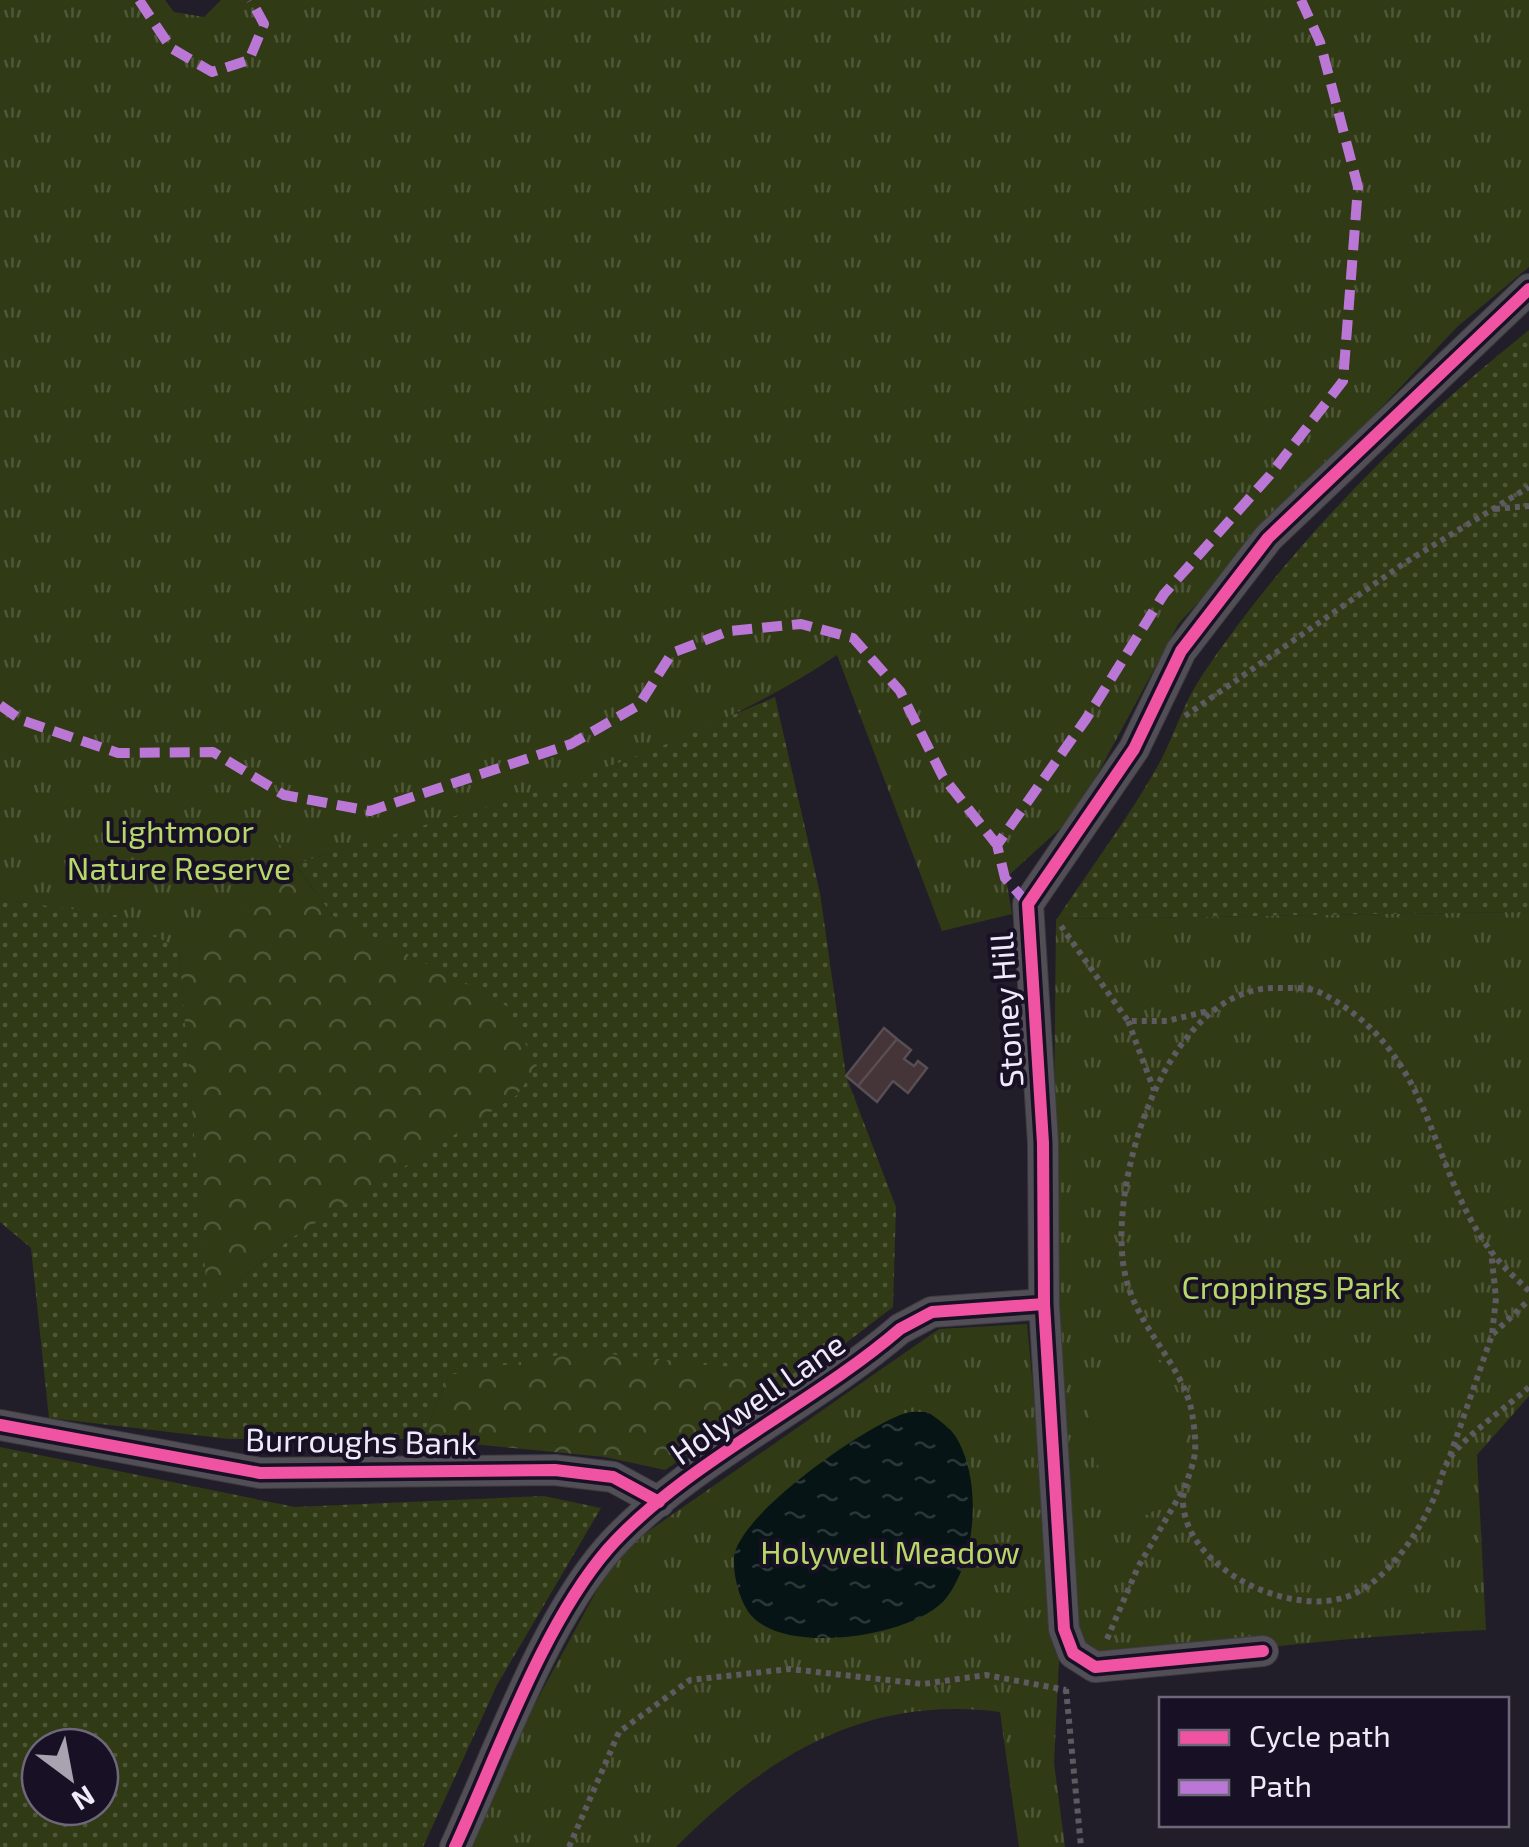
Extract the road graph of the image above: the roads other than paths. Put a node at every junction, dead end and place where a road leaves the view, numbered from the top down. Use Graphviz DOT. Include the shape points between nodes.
graph roads {
  1 [pos="1529,289"];
  2 [pos="1044,1304"];
  3 [pos="0,1426"];
  4 [pos="660,1502"];
  5 [pos="1264,1650"];
  6 [pos="455,1847"];
  1 -- 2 [label="street, Stoney Hill" via="1268,538 1181,652 1134,748 1028,904 1043,1144"];
  2 -- 4 [label="street, Holywell Lane" via="932,1312"];
  2 -- 5 [label="street, Stoney Hill" via="1064,1629 1084,1660"];
  3 -- 4 [label="street, Burroughs Bank" via="260,1473 574,1472 613,1477"];
  4 -- 6 [label="street, Holywell Lane" via="607,1550 556,1628"];
}
